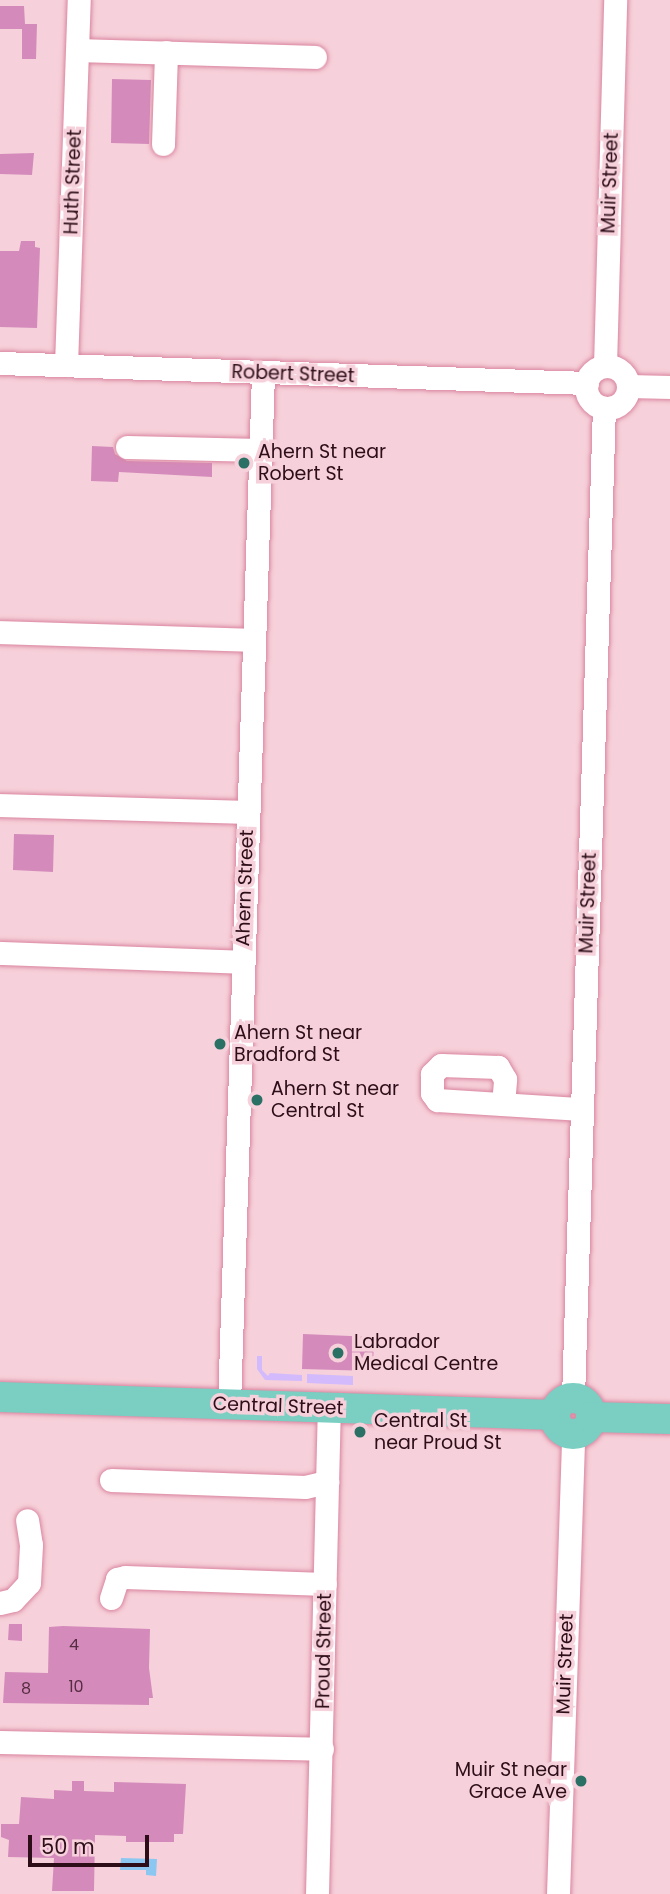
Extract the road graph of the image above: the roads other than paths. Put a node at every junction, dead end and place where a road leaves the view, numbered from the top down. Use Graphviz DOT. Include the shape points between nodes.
graph roads {
  1 [pos="79,0"];
  2 [pos="615,0"];
  3 [pos="79,50"];
  4 [pos="166,52"];
  5 [pos="315,57"];
  6 [pos="163,144"];
  7 [pos="0,363"];
  8 [pos="66,365"];
  9 [pos="606,366"];
  10 [pos="263,373"];
  11 [pos="587,383"];
  12 [pos="629,386"];
  13 [pos="670,387"];
  14 [pos="604,408"];
  15 [pos="127,447"];
  16 [pos="261,450"];
  17 [pos="0,632"];
  18 [pos="254,639"];
  19 [pos="0,805"];
  20 [pos="247,812"];
  21 [pos="0,953"];
  22 [pos="243,962"];
  23 [pos="503,1104"];
  24 [pos="582,1109"];
  25 [pos="0,1397"];
  26 [pos="229,1404"];
  27 [pos="329,1408"];
  28 [pos="573,1416"];
  29 [pos="670,1419"];
  30 [pos="111,1480"];
  31 [pos="327,1482"];
  32 [pos="27,1520"];
  33 [pos="325,1584"];
  34 [pos="111,1598"];
  35 [pos="0,1603"];
  36 [pos="0,1742"];
  37 [pos="321,1749"];
  38 [pos="317,1894"];
  39 [pos="558,1894"];
  1 -- 3 [label="street, Huth Street"];
  2 -- 9 [label="street, Muir Street"];
  3 -- 4 [label="street"];
  3 -- 8 [label="street, Huth Street"];
  4 -- 5 [label="street"];
  4 -- 6 [label="street"];
  7 -- 8 [label="street, Robert Street"];
  8 -- 10 [label="street, Robert Street"];
  9 -- 11 [label="street" via="591,373"];
  9 -- 12 [label="street" via="623,373"];
  10 -- 11 [label="street, Robert Street"];
  10 -- 16 [label="street, Ahern Street"];
  11 -- 14 [label="street" via="590,399"];
  12 -- 13 [label="street"];
  12 -- 14 [label="street" via="620,404"];
  14 -- 24 [label="street, Muir Street"];
  15 -- 16 [label="street"];
  16 -- 18 [label="street, Ahern Street"];
  17 -- 18 [label="street"];
  18 -- 20 [label="street, Ahern Street"];
  19 -- 20 [label="street"];
  20 -- 22 [label="street, Ahern Street"];
  21 -- 22 [label="street"];
  22 -- 26 [label="street, Ahern Street"];
  23 -- 24 [label="street"];
  24 -- 28 [label="street, Muir Street"];
  25 -- 26 [label="main road, Central Street"];
  26 -- 27 [label="main road, Central Street"];
  27 -- 28 [label="main road, Central Street"];
  27 -- 31 [label="street, Proud Street"];
  28 -- 29 [label="main road, Central Street"];
  28 -- 39 [label="street, Muir Street"];
  30 -- 31 [label="street" via="305,1487"];
  31 -- 33 [label="street, Proud Street"];
  32 -- 35 [label="street" via="29,1583 13,1600"];
  33 -- 34 [label="street" via="125,1577 117,1579"];
  33 -- 37 [label="street, Proud Street"];
  36 -- 37 [label="street"];
  37 -- 38 [label="street, Proud Street"];
}
